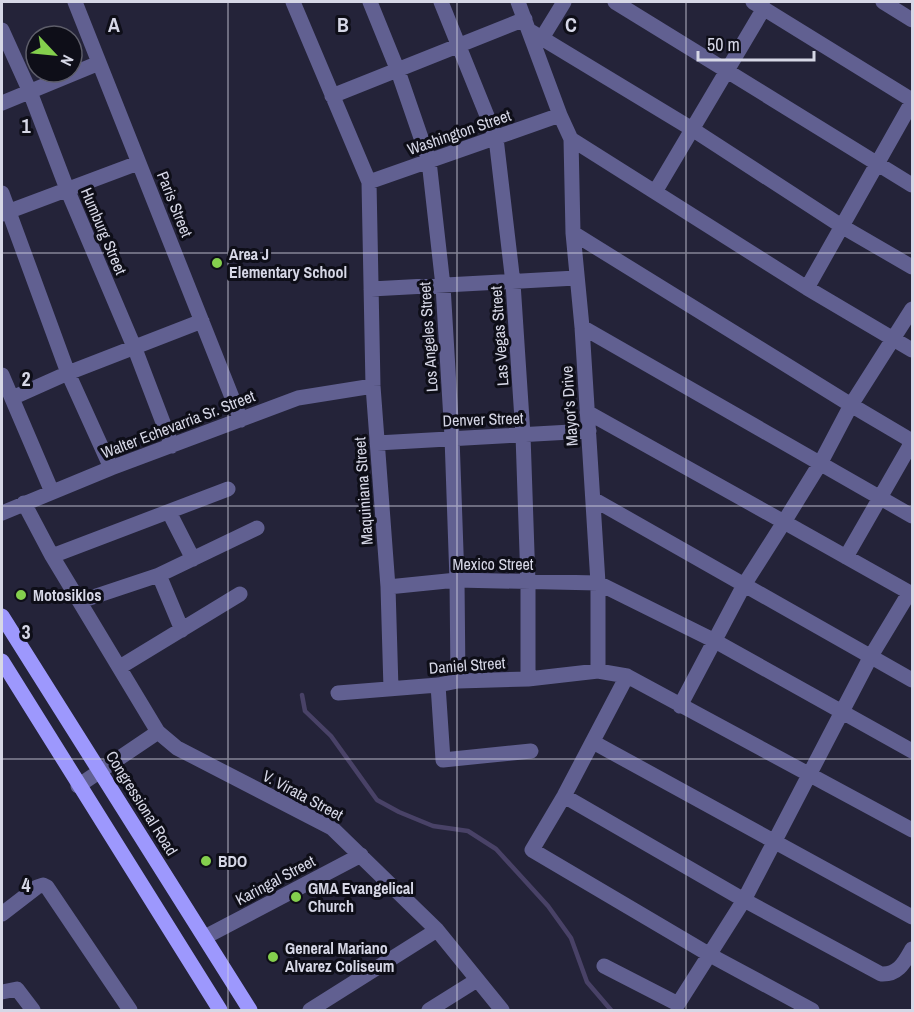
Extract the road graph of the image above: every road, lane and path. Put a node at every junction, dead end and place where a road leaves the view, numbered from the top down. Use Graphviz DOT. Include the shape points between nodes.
graph roads {
  1 [pos="75,2"];
  2 [pos="293,2"];
  3 [pos="370,2"];
  4 [pos="441,2"];
  5 [pos="518,2"];
  6 [pos="564,2"];
  7 [pos="615,2"];
  8 [pos="884,2"];
  9 [pos="760,4"];
  10 [pos="912,20"];
  11 [pos="2,30"];
  12 [pos="532,30"];
  13 [pos="459,45"];
  14 [pos="99,63"];
  15 [pos="398,71"];
  16 [pos="727,71"];
  17 [pos="30,92"];
  18 [pos="332,96"];
  19 [pos="912,101"];
  20 [pos="2,103"];
  21 [pos="560,115"];
  22 [pos="692,129"];
  23 [pos="496,138"];
  24 [pos="571,139"];
  25 [pos="429,161"];
  26 [pos="138,163"];
  27 [pos="878,164"];
  28 [pos="369,182"];
  29 [pos="912,185"];
  30 [pos="67,189"];
  31 [pos="655,192"];
  32 [pos="2,193"];
  33 [pos="5,212"];
  34 [pos="843,226"];
  35 [pos="573,233"];
  36 [pos="912,267"];
  37 [pos="576,278"];
  38 [pos="513,283"];
  39 [pos="443,286"];
  40 [pos="807,288"];
  41 [pos="371,289"];
  42 [pos="912,309"];
  43 [pos="202,321"];
  44 [pos="582,327"];
  45 [pos="894,339"];
  46 [pos="135,349"];
  47 [pos="912,350"];
  48 [pos="68,373"];
  49 [pos="2,375"];
  50 [pos="373,386"];
  51 [pos="12,398"];
  52 [pos="851,405"];
  53 [pos="587,412"];
  54 [pos="241,420"];
  55 [pos="589,431"];
  56 [pos="523,435"];
  57 [pos="452,437"];
  58 [pos="912,442"];
  59 [pos="377,443"];
  60 [pos="172,446"];
  61 [pos="821,462"];
  62 [pos="111,468"];
  63 [pos="228,489"];
  64 [pos="52,492"];
  65 [pos="880,498"];
  66 [pos="593,499"];
  67 [pos="24,503"];
  68 [pos="169,512"];
  69 [pos="2,513"];
  70 [pos="912,516"];
  71 [pos="784,522"];
  72 [pos="257,528"];
  73 [pos="52,556"];
  74 [pos="846,557"];
  75 [pos="193,559"];
  76 [pos="159,575"];
  77 [pos="457,580"];
  78 [pos="528,582"];
  79 [pos="598,583"];
  80 [pos="744,585"];
  81 [pos="388,587"];
  82 [pos="911,593"];
  83 [pos="240,594"];
  84 [pos="81,601"];
  85 [pos="2,616"];
  86 [pos="182,630"];
  87 [pos="715,641"];
  88 [pos="871,656"];
  89 [pos="2,661"];
  90 [pos="120,668"];
  91 [pos="598,671"];
  92 [pos="627,676"];
  93 [pos="528,679"];
  94 [pos="912,680"];
  95 [pos="458,681"];
  96 [pos="438,685"];
  97 [pos="391,689"];
  98 [pos="338,693"];
  99 [pos="680,705"];
  100 [pos="842,712"];
  101 [pos="158,732"];
  102 [pos="593,742"];
  103 [pos="531,751"];
  104 [pos="912,751"];
  105 [pos="100,772"];
  106 [pos="809,776"];
  107 [pos="78,786"];
  108 [pos="564,796"];
  109 [pos="912,830"];
  110 [pos="774,840"];
  111 [pos="361,855"];
  112 [pos="744,900"];
  113 [pos="2,914"];
  114 [pos="912,917"];
  115 [pos="437,930"];
  116 [pos="205,937"];
  117 [pos="912,949"];
  118 [pos="710,955"];
  119 [pos="604,966"];
  120 [pos="477,980"];
  121 [pos="2,992"];
  122 [pos="33,1011"];
  123 [pos="130,1011"];
  124 [pos="220,1011"];
  125 [pos="250,1011"];
  126 [pos="310,1011"];
  127 [pos="429,1011"];
  128 [pos="502,1011"];
  129 [pos="812,1011"];
  1 -- 14 [label="street, Paris Street"];
  2 -- 18 [label="street, Maquiniana Street"];
  3 -- 15 [label="street, Los Angeles Street"];
  4 -- 13 [label="street, Las Vegas Street"];
  5 -- 12 [label="street, Mayor's Drive"];
  6 -- 12 [label="street"];
  7 -- 16 [label="street"];
  8 -- 10 [label="street"];
  9 -- 16 [label="street"];
  9 -- 19 [label="street"];
  11 -- 17 [label="street, Humburg Street"];
  12 -- 13 [label="street"];
  12 -- 21 [label="street, Mayor's Drive"];
  12 -- 22 [label="street"];
  13 -- 15 [label="street"];
  13 -- 23 [label="street, Las Vegas Street"];
  14 -- 17 [label="street"];
  14 -- 26 [label="street, Paris Street"];
  15 -- 18 [label="street"];
  15 -- 25 [label="street, Los Angeles Street"];
  16 -- 22 [label="street"];
  16 -- 27 [label="street"];
  17 -- 20 [label="street"];
  17 -- 30 [label="street, Humburg Street"];
  18 -- 28 [label="street, Maquiniana Street"];
  19 -- 27 [label="street"];
  21 -- 23 [label="street, Washington Street"];
  21 -- 24 [label="street, Mayor's Drive"];
  22 -- 31 [label="street"];
  22 -- 34 [label="street"];
  23 -- 25 [label="street, Washington Street"];
  23 -- 38 [label="street, Las Vegas Street"];
  24 -- 31 [label="street"];
  24 -- 35 [label="street, Mayor's Drive"];
  25 -- 28 [label="street, Washington Street"];
  25 -- 39 [label="street, Los Angeles Street"];
  26 -- 30 [label="street"];
  26 -- 43 [label="street, Paris Street"];
  27 -- 29 [label="street"];
  27 -- 34 [label="street"];
  28 -- 41 [label="street, Maquiniana Street"];
  30 -- 33 [label="street"];
  30 -- 46 [label="street, Humburg Street"];
  31 -- 40 [label="street"];
  32 -- 33 [label="street"];
  33 -- 48 [label="street"];
  34 -- 36 [label="street"];
  34 -- 40 [label="street"];
  35 -- 37 [label="street, Mayor's Drive"];
  35 -- 52 [label="street"];
  37 -- 38 [label="street"];
  37 -- 44 [label="street, Mayor's Drive"];
  38 -- 39 [label="street"];
  38 -- 56 [label="street, Las Vegas Street"];
  39 -- 41 [label="street"];
  39 -- 57 [label="street, Los Angeles Street"];
  40 -- 45 [label="street"];
  41 -- 50 [label="street, Maquiniana Street"];
  42 -- 45 [label="street"];
  43 -- 46 [label="street"];
  43 -- 54 [label="street, Paris Street"];
  44 -- 53 [label="street, Mayor's Drive"];
  44 -- 61 [label="street"];
  45 -- 47 [label="street"];
  45 -- 52 [label="street"];
  46 -- 48 [label="street"];
  46 -- 60 [label="street, Humburg Street"];
  48 -- 51 [label="street"];
  48 -- 62 [label="street"];
  49 -- 51 [label="street"];
  50 -- 54 [label="street, Walter Echevarria Sr. Street" via="298,398"];
  50 -- 59 [label="street, Maquiniana Street"];
  51 -- 64 [label="street"];
  52 -- 58 [label="street"];
  52 -- 61 [label="street"];
  53 -- 55 [label="street, Mayor's Drive"];
  53 -- 71 [label="street"];
  54 -- 60 [label="street, Walter Echevarria Sr. Street"];
  55 -- 56 [label="street, Denver Street"];
  55 -- 66 [label="street, Mayor's Drive"];
  56 -- 57 [label="street, Denver Street"];
  56 -- 78 [label="street, Las Vegas Street"];
  57 -- 59 [label="street, Denver Street"];
  57 -- 77 [label="street, Los Angeles Street"];
  58 -- 65 [label="street"];
  59 -- 81 [label="street, Maquiniana Street"];
  60 -- 62 [label="street, Walter Echevarria Sr. Street"];
  61 -- 65 [label="street"];
  61 -- 71 [label="street"];
  62 -- 64 [label="street, Walter Echevarria Sr. Street"];
  63 -- 68 [label="street"];
  64 -- 67 [label="street, Walter Echevarria Sr. Street"];
  65 -- 70 [label="street"];
  65 -- 74 [label="street"];
  66 -- 79 [label="street, Mayor's Drive"];
  66 -- 80 [label="street"];
  67 -- 69 [label="street, Walter Echevarria Sr. Street"];
  67 -- 73 [label="street"];
  68 -- 73 [label="street"];
  68 -- 75 [label="street"];
  71 -- 74 [label="street"];
  71 -- 80 [label="street"];
  72 -- 75 [label="street"];
  73 -- 84 [label="street"];
  74 -- 82 [label="street"];
  75 -- 76 [label="street"];
  76 -- 84 [label="street"];
  76 -- 86 [label="street"];
  77 -- 78 [label="street, Mexico Street"];
  77 -- 81 [label="street, Mexico Street"];
  77 -- 95 [label="street, Los Angeles Street"];
  78 -- 79 [label="street, Mexico Street"];
  78 -- 93 [label="street, Las Vegas Street"];
  79 -- 87 [label="street"];
  79 -- 91 [label="street, Mayor's Drive"];
  80 -- 87 [label="street"];
  80 -- 88 [label="street"];
  81 -- 97 [label="street, Maquiniana Street"];
  82 -- 88 [label="street"];
  83 -- 86 [label="street"];
  84 -- 90 [label="street"];
  85 -- 105 [label="main road, Congressional Road"];
  86 -- 90 [label="street"];
  87 -- 99 [label="street"];
  87 -- 100 [label="street"];
  88 -- 94 [label="street"];
  88 -- 100 [label="street"];
  89 -- 107 [label="main road"];
  90 -- 101 [label="street"];
  91 -- 92 [label="street, Daniel Street"];
  91 -- 93 [label="street, Daniel Street"];
  92 -- 99 [label="street, Daniel Street"];
  92 -- 102 [label="street"];
  93 -- 95 [label="street, Daniel Street"];
  95 -- 96 [label="street, Daniel Street"];
  96 -- 97 [label="street, Daniel Street"];
  96 -- 103 [label="street" via="443,760"];
  97 -- 98 [label="street, Daniel Street"];
  99 -- 106 [label="street, Daniel Street"];
  100 -- 104 [label="street"];
  100 -- 106 [label="street"];
  101 -- 105 [label="street"];
  101 -- 111 [label="street, V. Virata Street" via="177,748 332,828"];
  102 -- 108 [label="street"];
  102 -- 110 [label="street"];
  105 -- 107 [label="street"];
  105 -- 116 [label="main road, Congressional Road"];
  106 -- 109 [label="street, Daniel Street"];
  106 -- 110 [label="street"];
  107 -- 124 [label="main road"];
  108 -- 112 [label="street"];
  108 -- 118 [label="street" via="532,850"];
  110 -- 112 [label="street"];
  110 -- 114 [label="street"];
  111 -- 115 [label="street, V. Virata Street"];
  111 -- 116 [label="street, Karingal Street"];
  112 -- 117 [label="street" via="881,974 897,971"];
  112 -- 118 [label="street"];
  113 -- 123 [label="street" via="37,887 47,887"];
  115 -- 120 [label="street, V. Virata Street"];
  115 -- 126 [label="street"];
  116 -- 125 [label="main road, Congressional Road"];
  118 -- 119 [label="street" via="678,1004"];
  118 -- 129 [label="street"];
  120 -- 127 [label="street"];
  120 -- 128 [label="street, V. Virata Street"];
  121 -- 122 [label="street" via="17,989"];
}
